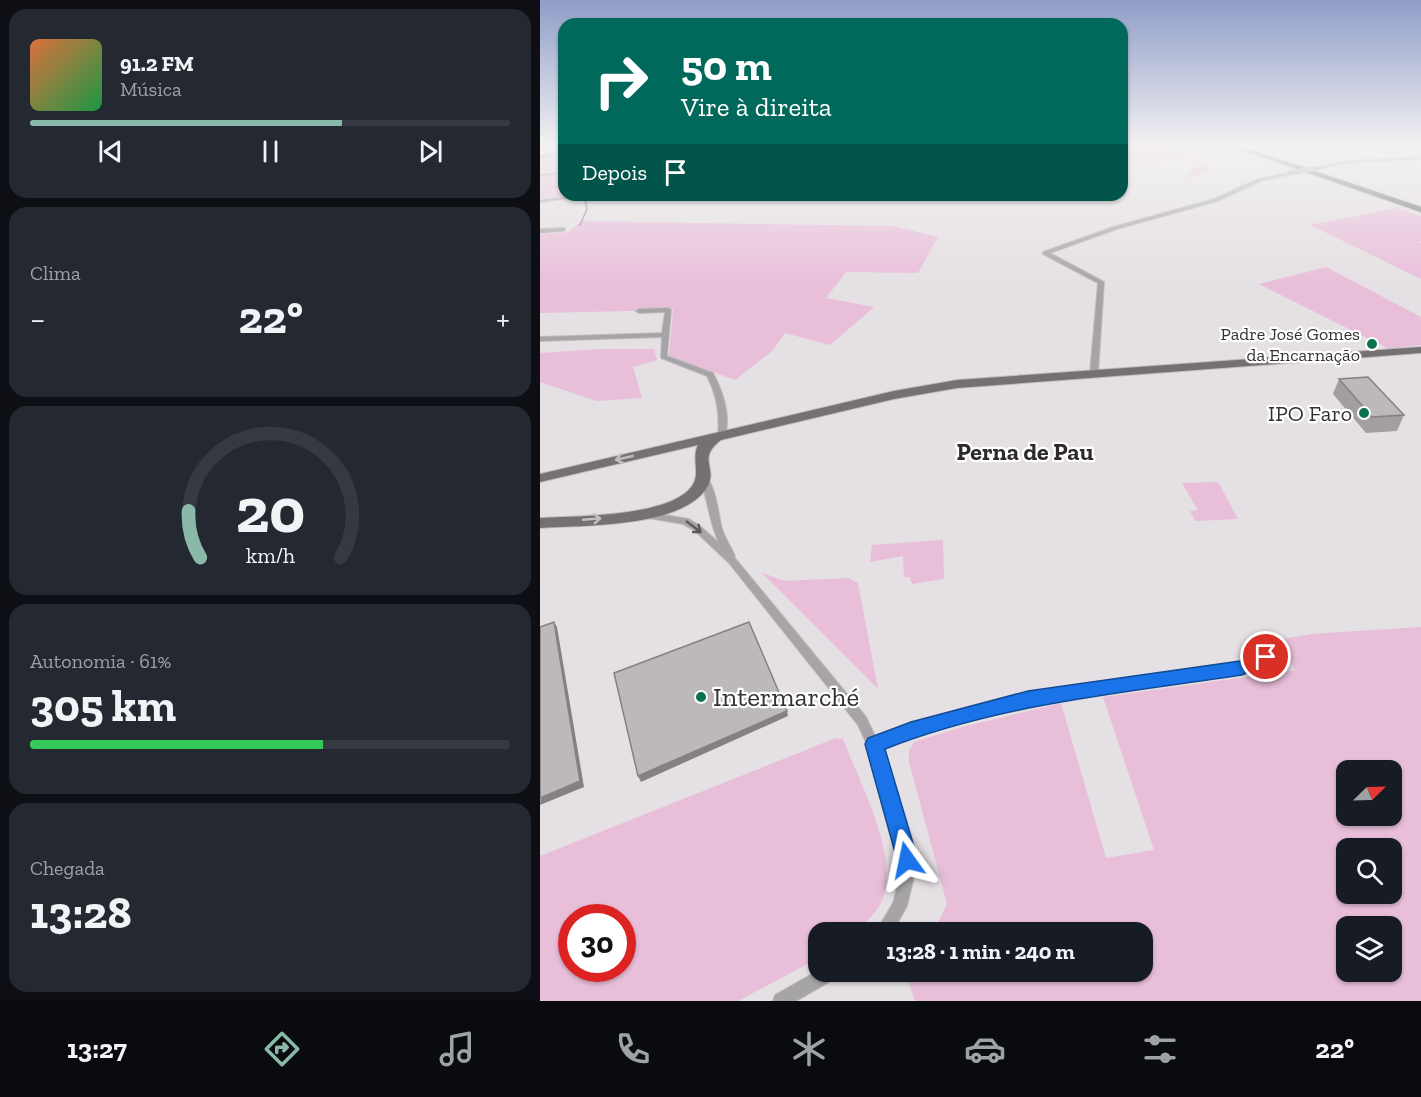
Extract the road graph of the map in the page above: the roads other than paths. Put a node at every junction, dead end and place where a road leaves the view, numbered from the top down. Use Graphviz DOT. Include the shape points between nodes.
graph roads {
  1 [pos="1234,192"];
  2 [pos="1372,192"];
  3 [pos="1375,192"];
  4 [pos="558,199"];
  5 [pos="540,201"];
  6 [pos="1421,208"];
  7 [pos="563,229"];
  8 [pos="540,231"];
  9 [pos="639,311"];
  10 [pos="666,335"];
  11 [pos="540,339"];
  12 [pos="1421,350"];
  13 [pos="1094,373"];
  14 [pos="720,436"];
  15 [pos="681,445"];
  16 [pos="701,452"];
  17 [pos="704,477"];
  18 [pos="540,478"];
  19 [pos="645,514"];
  20 [pos="540,523"];
  21 [pos="732,561"];
  22 [pos="1266,657"];
  23 [pos="874,744"];
  24 [pos="889,922"];
  25 [pos="813,982"];
  26 [pos="781,1001"];
  1 -- 13 [label="street, bridge" via="1045,253 1101,282"];
  2 -- 6 [label="main road"];
  3 -- 6 [label="main road"];
  4 -- 5 [label="street"];
  7 -- 8 [label="street"];
  9 -- 10 [label="street" via="668,310"];
  10 -- 11 [label="street"];
  10 -- 14 [label="street" via="663,357 710,375 716,385 724,422"];
  12 -- 13 [label="main road"];
  13 -- 14 [label="main road" via="917,390"];
  14 -- 15 [label="main road"];
  14 -- 16 [label="main road" via="706,443"];
  15 -- 16 [label="main road"];
  15 -- 18 [label="main road, one-way"];
  16 -- 17 [label="main road"];
  17 -- 19 [label="main road" via="699,488 681,502"];
  17 -- 21 [label="street" via="718,531"];
  20 -- 19 [label="main road, one-way"];
  19 -- 21 [label="street, one-way" via="687,521"];
  21 -- 23 [label="street" via="837,688"];
  22 -- 23 [label="street" via="1242,668 1028,699 911,730"];
  23 -- 24 [label="street" via="907,860 900,906"];
  25 -- 26 [label="street"];
}
